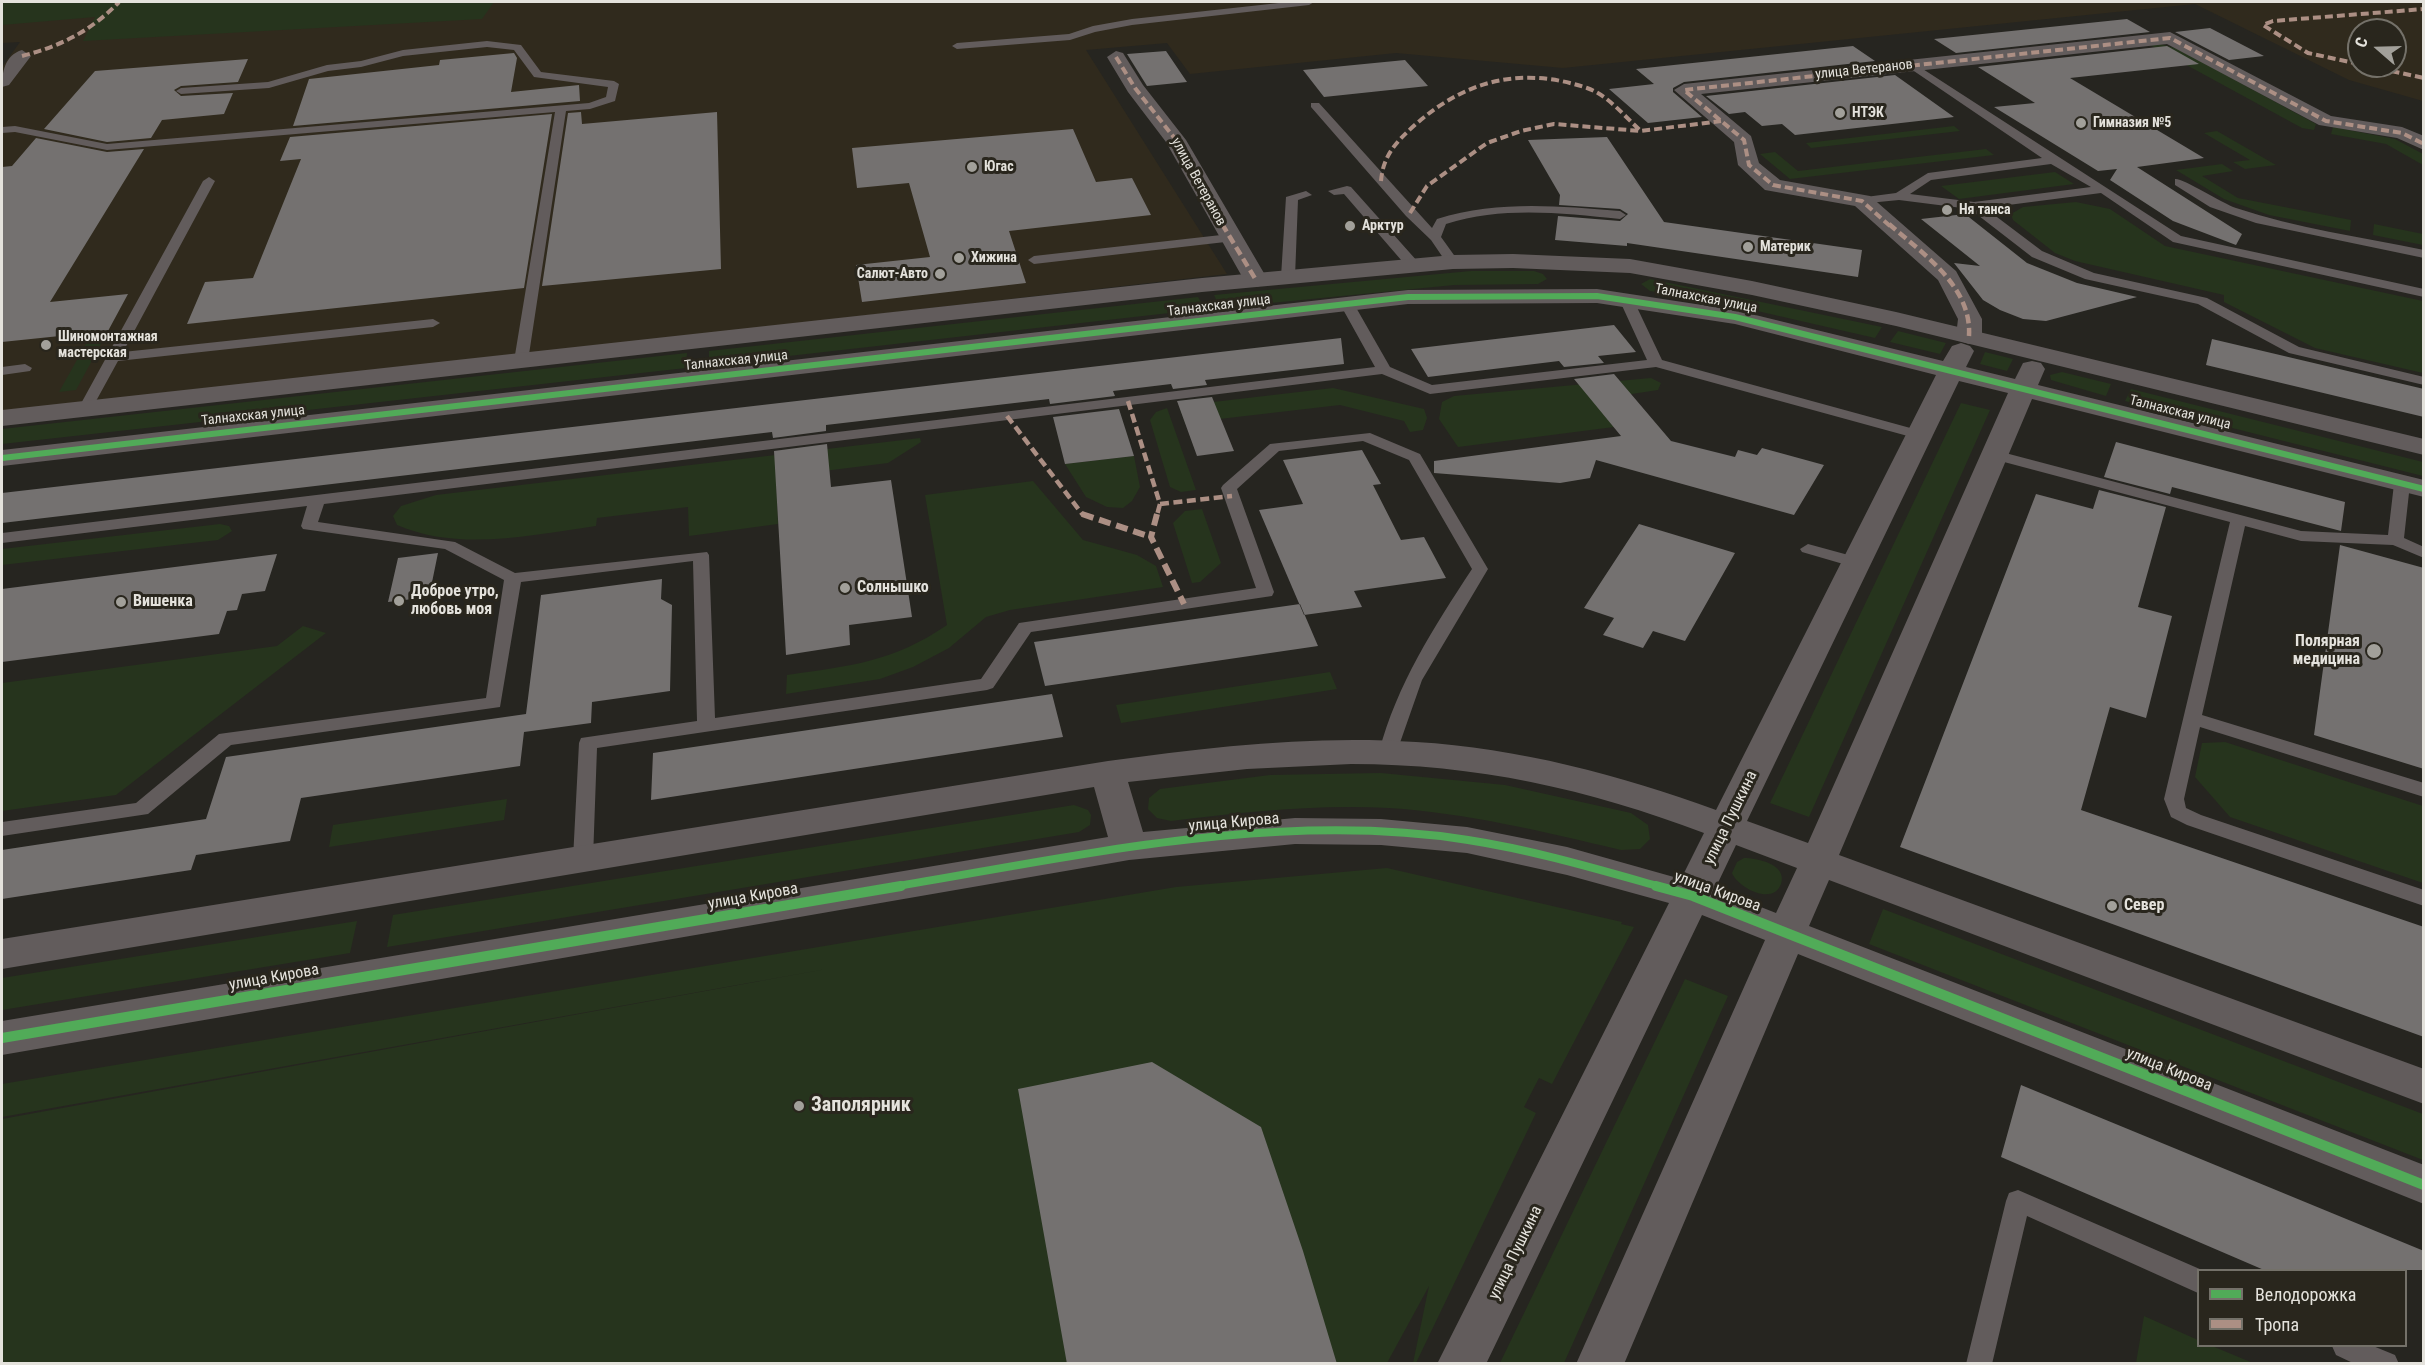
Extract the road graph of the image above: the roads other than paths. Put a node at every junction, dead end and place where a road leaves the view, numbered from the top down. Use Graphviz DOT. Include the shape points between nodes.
graph roads {
  1 [pos="1309,2"];
  2 [pos="957,46"];
  3 [pos="2,54"];
  4 [pos="1116,57"];
  5 [pos="1912,65"];
  6 [pos="2,81"];
  7 [pos="181,91"];
  8 [pos="1315,105"];
  9 [pos="561,110"];
  10 [pos="15,129"];
  11 [pos="2,130"];
  12 [pos="2424,144"];
  13 [pos="2,146"];
  14 [pos="2053,160"];
  15 [pos="209,181"];
  16 [pos="2179,182"];
  17 [pos="2103,189"];
  18 [pos="1334,191"];
  19 [pos="1306,195"];
  20 [pos="1899,196"];
  21 [pos="1862,201"];
  22 [pos="1974,206"];
  23 [pos="1620,215"];
  24 [pos="1435,237"];
  25 [pos="1230,238"];
  26 [pos="2424,254"];
  27 [pos="1034,260"];
  28 [pos="1453,262"];
  29 [pos="1594,263"];
  30 [pos="1413,266"];
  31 [pos="1288,277"];
  32 [pos="1256,280"];
  33 [pos="2424,293"];
  34 [pos="1598,296"];
  35 [pos="1626,299"];
  36 [pos="1347,304"];
  37 [pos="433,323"];
  38 [pos="1969,336"];
  39 [pos="2039,353"];
  40 [pos="113,357"];
  41 [pos="521,361"];
  42 [pos="1656,363"];
  43 [pos="25,368"];
  44 [pos="1384,370"];
  45 [pos="1952,370"];
  46 [pos="2,371"];
  47 [pos="2424,381"];
  48 [pos="2023,388"];
  49 [pos="85,409"];
  50 [pos="2,418"];
  51 [pos="1920,435"];
  52 [pos="2424,447"];
  53 [pos="1994,455"];
  54 [pos="2,458"];
  55 [pos="2413,487"];
  56 [pos="317,499"];
  57 [pos="2238,520"];
  58 [pos="2,538"];
  59 [pos="2396,540"];
  60 [pos="1808,549"];
  61 [pos="2424,554"];
  62 [pos="1857,562"];
  63 [pos="513,578"];
  64 [pos="2193,719"];
  65 [pos="706,726"];
  66 [pos="1388,752"];
  67 [pos="1108,773"];
  68 [pos="2424,790"];
  69 [pos="1726,827"];
  70 [pos="2,829"];
  71 [pos="1129,847"];
  72 [pos="583,859"];
  73 [pos="1818,861"];
  74 [pos="1693,896"];
  75 [pos="2424,898"];
  76 [pos="1787,933"];
  77 [pos="2,954"];
  78 [pos="2,1038"];
  79 [pos="2424,1087"];
  80 [pos="2424,1185"];
  81 [pos="2197,1280"];
  82 [pos="2347,1347"];
  83 [pos="1461,1364"];
  84 [pos="1600,1364"];
  85 [pos="1978,1364"];
  86 [pos="2386,1364"];
  1 -- 2 [label="lane" via="1132,22 1070,37"];
  3 -- 6 [label="street" via="22,56"];
  4 -- 25 [label="street, улица Ветеранов" via="1176,140"];
  5 -- 12 [label="street, улица Ветеранов" via="2170,38 2326,121 2402,132"];
  5 -- 14 [label="lane"];
  5 -- 21 [label="street, улица Ветеранов" via="1684,90 1744,140 1749,165 1773,185"];
  7 -- 9 [label="lane" via="269,85 327,68 403,53 487,44 517,47 538,75 614,84 611,99"];
  8 -- 24 [label="lane"];
  9 -- 10 [label="lane" via="107,147"];
  9 -- 41 [label="lane"];
  10 -- 11 [label="lane"];
  10 -- 13 [label="lane"];
  14 -- 17 [label="lane"];
  14 -- 20 [label="lane" via="1928,177"];
  15 -- 40 [label="lane"];
  16 -- 26 [label="lane" via="2214,204 2260,220"];
  17 -- 22 [label="lane"];
  17 -- 33 [label="lane" via="2177,239"];
  18 -- 30 [label="lane" via="1347,189"];
  19 -- 31 [label="lane" via="1292,197"];
  20 -- 21 [label="lane"];
  20 -- 22 [label="lane"];
  21 -- 38 [label="street" via="1948,276 1970,319"];
  22 -- 47 [label="lane" via="2037,254 2090,276 2202,301 2294,350"];
  23 -- 24 [label="lane" via="1531,208 1464,213 1441,222"];
  24 -- 28 [label="lane"];
  25 -- 27 [label="lane"];
  25 -- 32 [label="street, улица Ветеранов"];
  28 -- 29 [label="street, Талнахская улица"];
  28 -- 30 [label="street, Талнахская улица"];
  29 -- 34 [label="street"];
  29 -- 38 [label="street, Талнахская улица" via="1752,288"];
  30 -- 31 [label="street, Талнахская улица"];
  31 -- 32 [label="street, Талнахская улица"];
  32 -- 41 [label="street, Талнахская улица"];
  34 -- 35 [label="street, Талнахская улица"];
  34 -- 36 [label="street, Талнахская улица" via="1408,297"];
  35 -- 42 [label="lane"];
  35 -- 45 [label="street, Талнахская улица" via="1735,317"];
  36 -- 44 [label="lane"];
  36 -- 54 [label="street, Талнахская улица"];
  37 -- 40 [label="lane"];
  38 -- 39 [label="street, Талнахская улица"];
  38 -- 45 [label="street, улица Пушкина"];
  39 -- 48 [label="street"];
  39 -- 52 [label="street, Талнахская улица"];
  40 -- 49 [label="lane"];
  41 -- 49 [label="street, Талнахская улица"];
  42 -- 44 [label="lane" via="1430,390"];
  42 -- 51 [label="lane"];
  43 -- 46 [label="lane"];
  44 -- 56 [label="lane"];
  45 -- 48 [label="street, Талнахская улица"];
  45 -- 51 [label="street, улица Пушкина"];
  48 -- 53 [label="street"];
  48 -- 55 [label="street, Талнахская улица"];
  49 -- 50 [label="street, Талнахская улица"];
  51 -- 62 [label="street, улица Пушкина"];
  53 -- 57 [label="lane"];
  53 -- 73 [label="street"];
  55 -- 59 [label="lane"];
  56 -- 58 [label="lane"];
  56 -- 63 [label="lane" via="309,526 449,545"];
  57 -- 59 [label="lane" via="2301,536"];
  57 -- 64 [label="lane"];
  59 -- 61 [label="lane"];
  60 -- 62 [label="lane"];
  62 -- 69 [label="street, улица Пушкина"];
  63 -- 65 [label="lane" via="701,555"];
  63 -- 70 [label="lane" via="494,703 226,739 141,808"];
  64 -- 68 [label="lane"];
  64 -- 75 [label="lane" via="2174,799 2178,812"];
  65 -- 66 [label="lane" via="987,684 1025,627 1266,592 1229,488 1275,447 1365,436 1415,457 1480,569 1426,653 1395,720"];
  65 -- 72 [label="lane" via="588,743"];
  66 -- 67 [label="street" via="1291,752"];
  66 -- 69 [label="street" via="1481,761 1585,782 1642,796"];
  67 -- 71 [label="street"];
  67 -- 72 [label="street"];
  69 -- 73 [label="street"];
  69 -- 74 [label="street, улица Пушкина"];
  71 -- 74 [label="street, улица Кирова" via="1295,831 1381,832 1478,842 1567,861"];
  71 -- 78 [label="street, улица Кирова"];
  72 -- 77 [label="street"];
  73 -- 76 [label="street"];
  73 -- 79 [label="street"];
  74 -- 76 [label="street, улица Кирова"];
  74 -- 83 [label="street, улица Пушкина"];
  76 -- 80 [label="street, улица Кирова"];
  76 -- 84 [label="street"];
  81 -- 85 [label="lane" via="2018,1201"];
  82 -- 86 [label="lane"];
}
